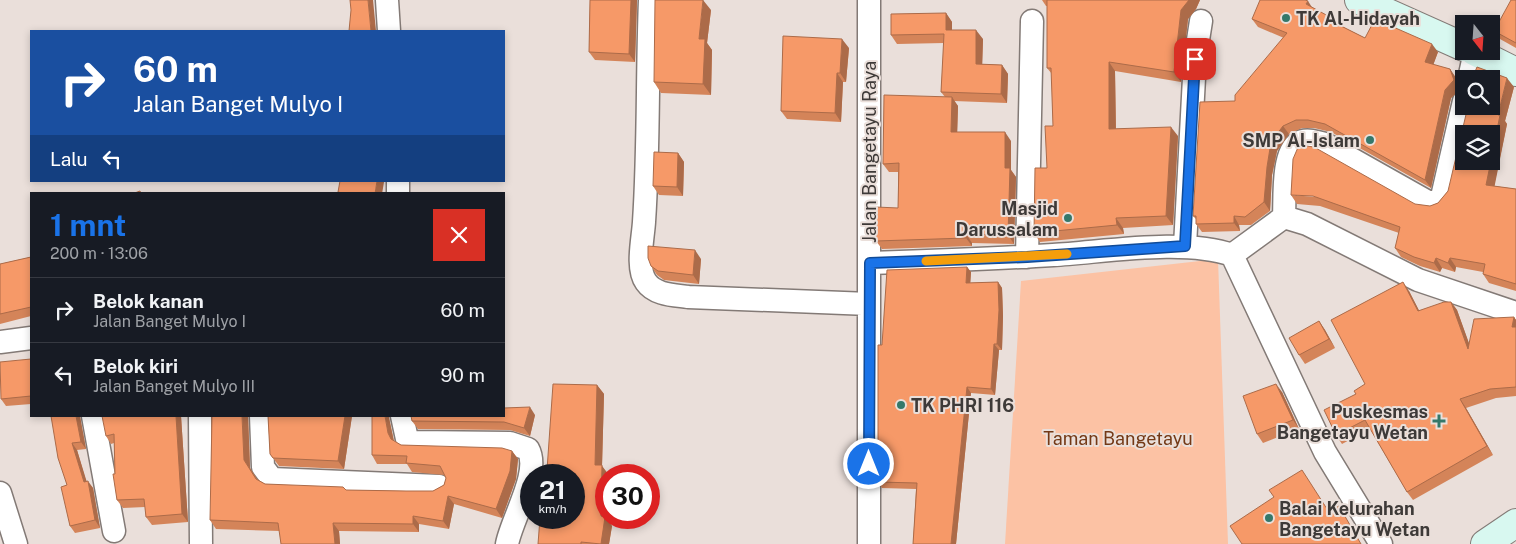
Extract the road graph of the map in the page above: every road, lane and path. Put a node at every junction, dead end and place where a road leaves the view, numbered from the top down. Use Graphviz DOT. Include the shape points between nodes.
graph roads {
  1 [pos="387,0"];
  2 [pos="650,0"];
  3 [pos="1359,0"];
  4 [pos="864,2"];
  5 [pos="1032,20"];
  6 [pos="1201,21"];
  7 [pos="389,30"];
  8 [pos="1455,42"];
  9 [pos="1492,60"];
  10 [pos="1516,72"];
  11 [pos="1461,115"];
  12 [pos="1284,216"];
  13 [pos="1185,246"];
  14 [pos="1232,255"];
  15 [pos="1027,257"];
  16 [pos="870,263"];
  17 [pos="870,304"];
  18 [pos="1516,313"];
  19 [pos="30,338"];
  20 [pos="0,342"];
  21 [pos="94,417"];
  22 [pos="200,417"];
  23 [pos="261,417"];
  24 [pos="402,417"];
  25 [pos="439,486"];
  26 [pos="0,493"];
  27 [pos="1516,523"];
  28 [pos="114,531"];
  29 [pos="16,544"];
  30 [pos="200,544"];
  31 [pos="506,544"];
  32 [pos="869,544"];
  33 [pos="1381,544"];
  34 [pos="1485,544"];
  1 -- 7 [label="street"];
  2 -- 17 [label="street" via="642,259 645,282 653,290 688,297"];
  3 -- 8 [label="street"];
  4 -- 16 [label="street, Jalan Bangetayu Raya"];
  5 -- 15 [label="street"];
  6 -- 13 [label="street" via="1195,59"];
  9 -- 10 [label="street"];
  11 -- 12 [label="street" via="1442,197 1436,202 1428,202 1325,144 1310,140 1299,142 1290,150"];
  12 -- 14 [label="street"];
  12 -- 18 [label="street" via="1307,224 1418,280"];
  13 -- 14 [label="street" via="1212,248"];
  13 -- 15 [label="street"];
  14 -- 33 [label="street" via="1325,452"];
  15 -- 16 [label="street"];
  16 -- 17 [label="street, Jalan Bangetayu Raya"];
  17 -- 32 [label="street, Jalan Bangetayu Raya"];
  19 -- 20 [label="street"];
  21 -- 28 [label="street"];
  22 -- 30 [label="street"];
  23 -- 25 [label="street" via="263,468 272,479"];
  24 -- 31 [label="street" via="404,433 413,442 510,443 528,449 532,456 531,474"];
  26 -- 29 [label="street"];
  27 -- 34 [label="street"];
}
